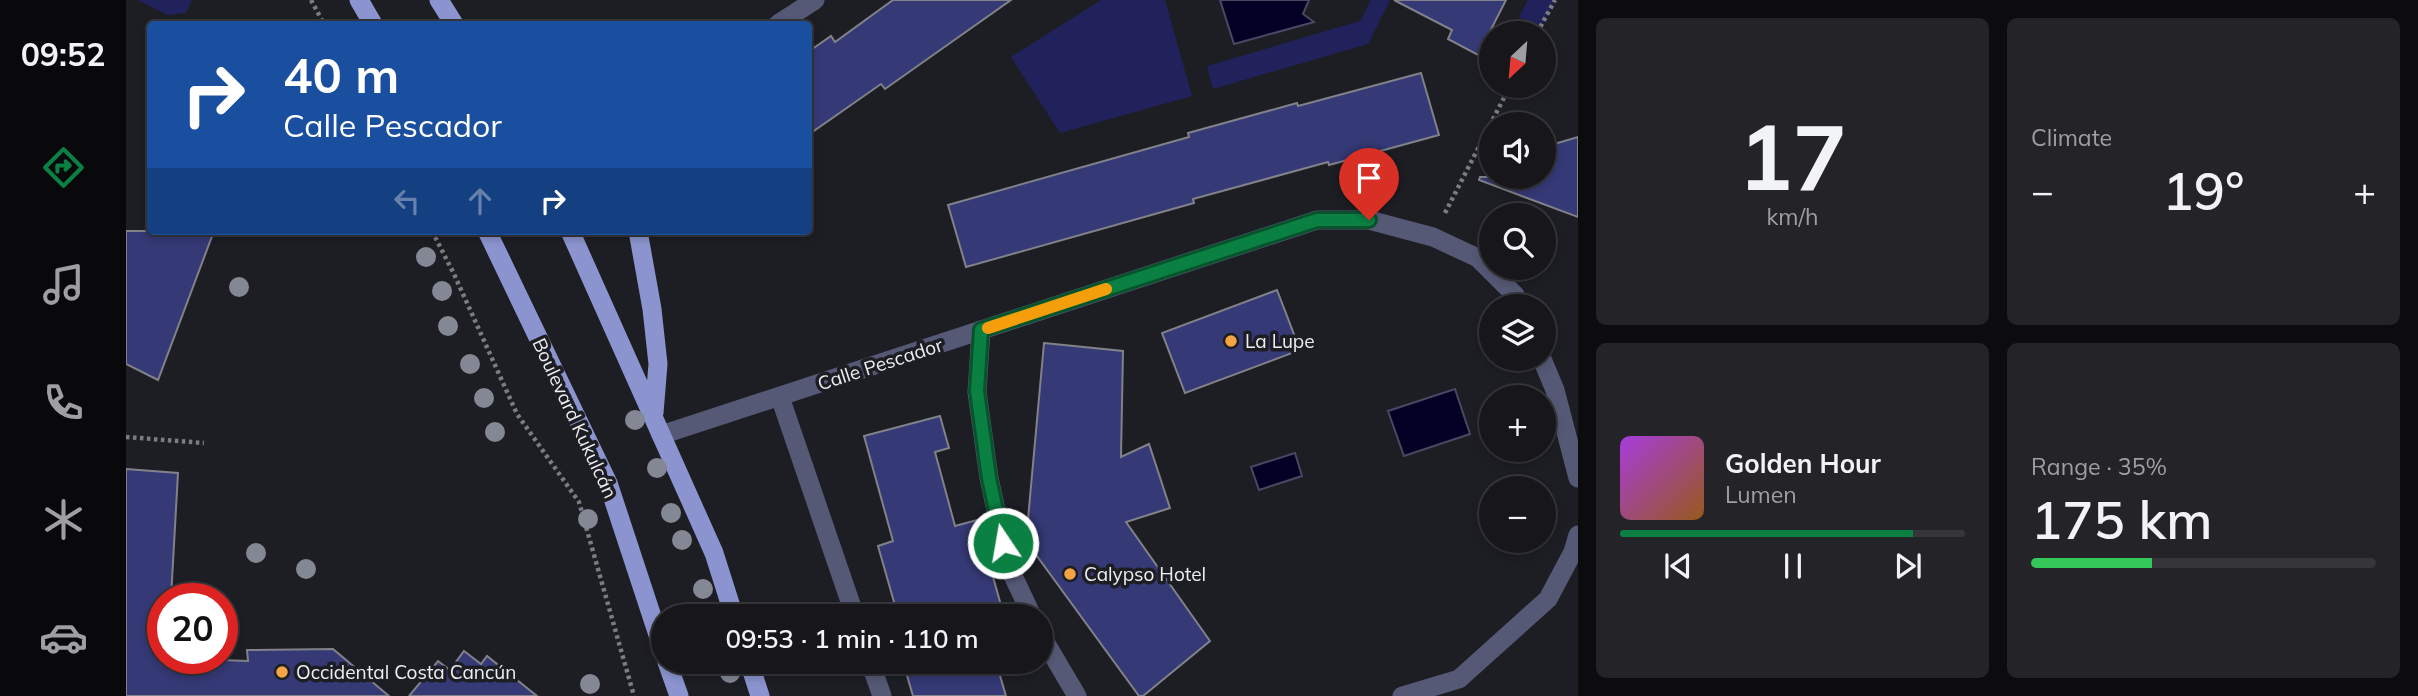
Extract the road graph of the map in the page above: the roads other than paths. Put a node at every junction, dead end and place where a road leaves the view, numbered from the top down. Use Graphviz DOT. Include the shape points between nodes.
graph roads {
  1 [pos="359,0"];
  2 [pos="439,0"];
  3 [pos="815,0"];
  4 [pos="371,21"];
  5 [pos="452,21"];
  6 [pos="783,21"];
  7 [pos="489,235"];
  8 [pos="572,235"];
  9 [pos="639,235"];
  10 [pos="1514,294"];
  11 [pos="981,330"];
  12 [pos="1547,371"];
  13 [pos="780,397"];
  14 [pos="657,426"];
  15 [pos="1578,478"];
  16 [pos="1576,549"];
  17 [pos="730,604"];
  18 [pos="851,604"];
  19 [pos="1026,604"];
  20 [pos="651,614"];
  21 [pos="1053,655"];
  22 [pos="671,674"];
  23 [pos="753,674"];
  24 [pos="874,674"];
  25 [pos="679,696"];
  26 [pos="760,696"];
  27 [pos="882,696"];
  28 [pos="1077,696"];
  29 [pos="1402,696"];
  1 -- 4 [label="main road"];
  2 -- 5 [label="main road"];
  3 -- 6 [label="street"];
  7 -- 20 [label="main road, Boulevard Kukulcán" via="608,483"];
  8 -- 14 [label="main road"];
  9 -- 14 [label="main road" via="658,364"];
  10 -- 11 [label="street, Calle Pescador" via="1478,258 1433,237 1369,220 1317,220"];
  11 -- 13 [label="street, Calle Pescador"];
  11 -- 19 [label="street" via="977,391 989,478 1008,565"];
  12 -- 15 [label="street"];
  13 -- 14 [label="street, Calle Pescador"];
  13 -- 18 [label="street"];
  14 -- 17 [label="main road" via="714,553"];
  16 -- 29 [label="street" via="1548,599 1459,679"];
  21 -- 28 [label="street"];
  22 -- 25 [label="main road"];
  23 -- 26 [label="main road"];
  24 -- 27 [label="street"];
}
